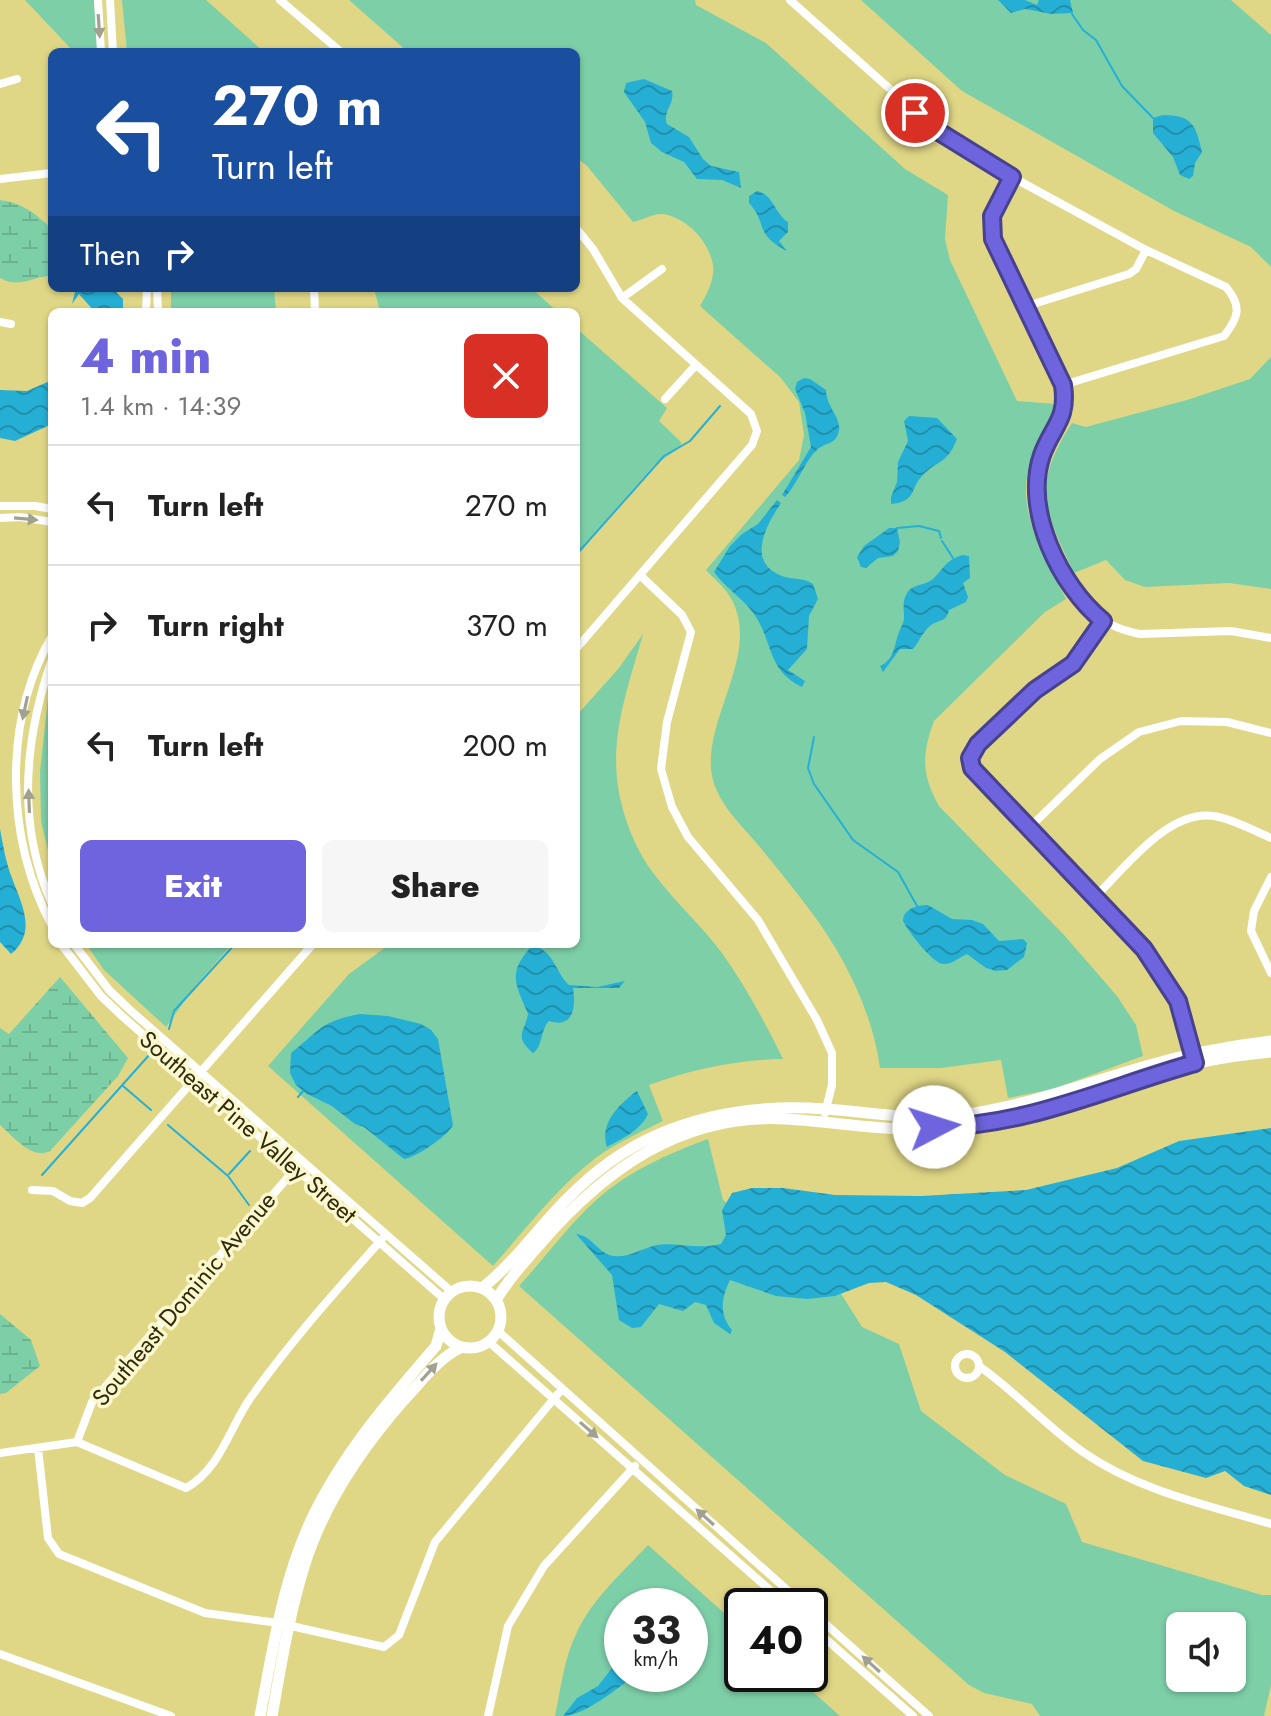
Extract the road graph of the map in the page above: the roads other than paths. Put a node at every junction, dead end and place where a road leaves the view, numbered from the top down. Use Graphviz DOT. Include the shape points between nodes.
graph roads {
  1 [pos="98,0"];
  2 [pos="110,0"];
  3 [pos="280,0"];
  4 [pos="790,0"];
  5 [pos="101,48"];
  6 [pos="113,48"];
  7 [pos="336,48"];
  8 [pos="17,79"];
  9 [pos="0,84"];
  10 [pos="48,173"];
  11 [pos="1012,177"];
  12 [pos="0,179"];
  13 [pos="580,233"];
  14 [pos="1146,250"];
  15 [pos="662,269"];
  16 [pos="622,298"];
  17 [pos="1024,307"];
  18 [pos="0,322"];
  19 [pos="11,324"];
  20 [pos="695,366"];
  21 [pos="1063,385"];
  22 [pos="665,399"];
  23 [pos="0,506"];
  24 [pos="48,508"];
  25 [pos="0,518"];
  26 [pos="48,521"];
  27 [pos="641,576"];
  28 [pos="1103,621"];
  29 [pos="1271,638"];
  30 [pos="48,645"];
  31 [pos="580,645"];
  32 [pos="48,672"];
  33 [pos="1271,733"];
  34 [pos="1028,829"];
  35 [pos="1271,838"];
  36 [pos="1271,877"];
  37 [pos="48,892"];
  38 [pos="1095,897"];
  39 [pos="48,917"];
  40 [pos="64,948"];
  41 [pos="77,948"];
  42 [pos="309,948"];
  43 [pos="1271,973"];
  44 [pos="1271,1041"];
  45 [pos="1271,1052"];
  46 [pos="1194,1058"];
  47 [pos="196,1075"];
  48 [pos="826,1109"];
  49 [pos="824,1122"];
  50 [pos="298,1165"];
  51 [pos="32,1190"];
  52 [pos="382,1239"];
  53 [pos="482,1288"];
  54 [pos="448,1296"];
  55 [pos="496,1300"];
  56 [pos="441,1328"];
  57 [pos="498,1331"];
  58 [pos="489,1342"];
  59 [pos="462,1347"];
  60 [pos="979,1366"];
  61 [pos="562,1389"];
  62 [pos="553,1399"];
  63 [pos="391,1406"];
  64 [pos="77,1442"];
  65 [pos="38,1448"];
  66 [pos="0,1453"];
  67 [pos="641,1460"];
  68 [pos="633,1469"];
  69 [pos="1271,1524"];
  70 [pos="733,1542"];
  71 [pos="726,1551"];
  72 [pos="768,1588"];
  73 [pos="785,1588"];
  74 [pos="284,1624"];
  75 [pos="828,1626"];
  76 [pos="828,1641"];
  77 [pos="0,1654"];
  78 [pos="916,1705"];
  79 [pos="912,1715"];
  80 [pos="171,1716"];
  81 [pos="260,1716"];
  82 [pos="272,1716"];
  83 [pos="488,1716"];
  84 [pos="929,1716"];
  1 -- 5 [label="street, one-way"];
  2 -- 6 [label="street"];
  3 -- 7 [label="street"];
  4 -- 11 [label="street" via="936,130"];
  8 -- 9 [label="street"];
  10 -- 12 [label="street"];
  11 -- 14 [label="street"];
  11 -- 17 [label="street" via="992,216 993,239"];
  13 -- 16 [label="street"];
  14 -- 17 [label="street" via="1129,274"];
  14 -- 21 [label="street" via="1226,287 1235,298 1234,324 1213,342"];
  15 -- 16 [label="street"];
  16 -- 20 [label="street"];
  17 -- 21 [label="street"];
  18 -- 19 [label="street"];
  20 -- 22 [label="street"];
  20 -- 27 [label="street" via="751,414 757,431 752,445"];
  21 -- 28 [label="street" via="1062,417 1037,475 1039,517 1071,588"];
  23 -- 24 [label="street"];
  25 -- 26 [label="street, one-way"];
  27 -- 31 [label="street"];
  27 -- 48 [label="street" via="682,615 691,632 667,722 661,769 672,807 688,837 758,920 817,1020 832,1053"];
  28 -- 29 [label="street" via="1140,634 1231,631"];
  28 -- 34 [label="street" via="1073,664 1020,703 970,758 979,778"];
  30 -- 39 [label="street, one-way" via="29,689 15,794 26,857"];
  37 -- 32 [label="street, one-way" via="28,809 31,729"];
  33 -- 34 [label="street" via="1227,722 1181,721 1139,732 1100,759"];
  34 -- 38 [label="street"];
  35 -- 38 [label="street" via="1217,816 1184,818 1166,828"];
  36 -- 43 [label="street" via="1254,911 1251,931"];
  38 -- 46 [label="street" via="1144,949 1178,1001"];
  40 -- 47 [label="street, Southeast Pine Valley Street" via="101,996"];
  41 -- 47 [label="street, Southeast Pine Valley Street" via="109,990"];
  42 -- 47 [label="street"];
  44 -- 46 [label="street"];
  45 -- 46 [label="street"];
  46 -- 48 [label="street" via="1038,1101 951,1116"];
  46 -- 49 [label="street" via="1043,1112 956,1127"];
  47 -- 50 [label="street, Southeast Pine Valley Street"];
  47 -- 51 [label="street" via="90,1198 82,1203 53,1191"];
  48 -- 49 [label="street"];
  48 -- 53 [label="street" via="750,1109 701,1118 658,1134 589,1178"];
  49 -- 55 [label="street" via="781,1118 704,1127 635,1159 572,1207"];
  50 -- 52 [label="street, Southeast Pine Valley Street"];
  50 -- 64 [label="street, Southeast Dominic Avenue" via="92,1402"];
  52 -- 54 [label="street, Southeast Pine Valley Street"];
  52 -- 64 [label="street" via="248,1401 201,1480 186,1488"];
  53 -- 54 [label="street" via="472,1286"];
  53 -- 55 [label="street"];
  54 -- 56 [label="street" via="439,1318"];
  55 -- 57 [label="street" via="501,1315"];
  56 -- 59 [label="street"];
  56 -- 63 [label="street" via="436,1346"];
  57 -- 58 [label="street"];
  57 -- 61 [label="street"];
  58 -- 59 [label="street"];
  58 -- 62 [label="street"];
  63 -- 59 [label="street, one-way" via="446,1354"];
  60 -- 69 [label="street" via="1103,1465 1150,1488"];
  61 -- 62 [label="street"];
  61 -- 67 [label="street"];
  62 -- 68 [label="street, one-way"];
  62 -- 74 [label="street" via="435,1542 399,1635 384,1647"];
  63 -- 74 [label="street" via="338,1470 296,1557"];
  64 -- 65 [label="street"];
  65 -- 66 [label="street"];
  65 -- 74 [label="street" via="48,1538 59,1554 205,1613"];
  67 -- 68 [label="street"];
  70 -- 67 [label="street, one-way"];
  68 -- 71 [label="street"];
  68 -- 83 [label="street" via="544,1566 508,1626"];
  70 -- 71 [label="street"];
  70 -- 73 [label="street"];
  71 -- 72 [label="street"];
  74 -- 81 [label="street"];
  74 -- 82 [label="street"];
  78 -- 75 [label="street, one-way"];
  76 -- 79 [label="street"];
  77 -- 80 [label="street"];
  78 -- 79 [label="street"];
  78 -- 84 [label="street"];
}
